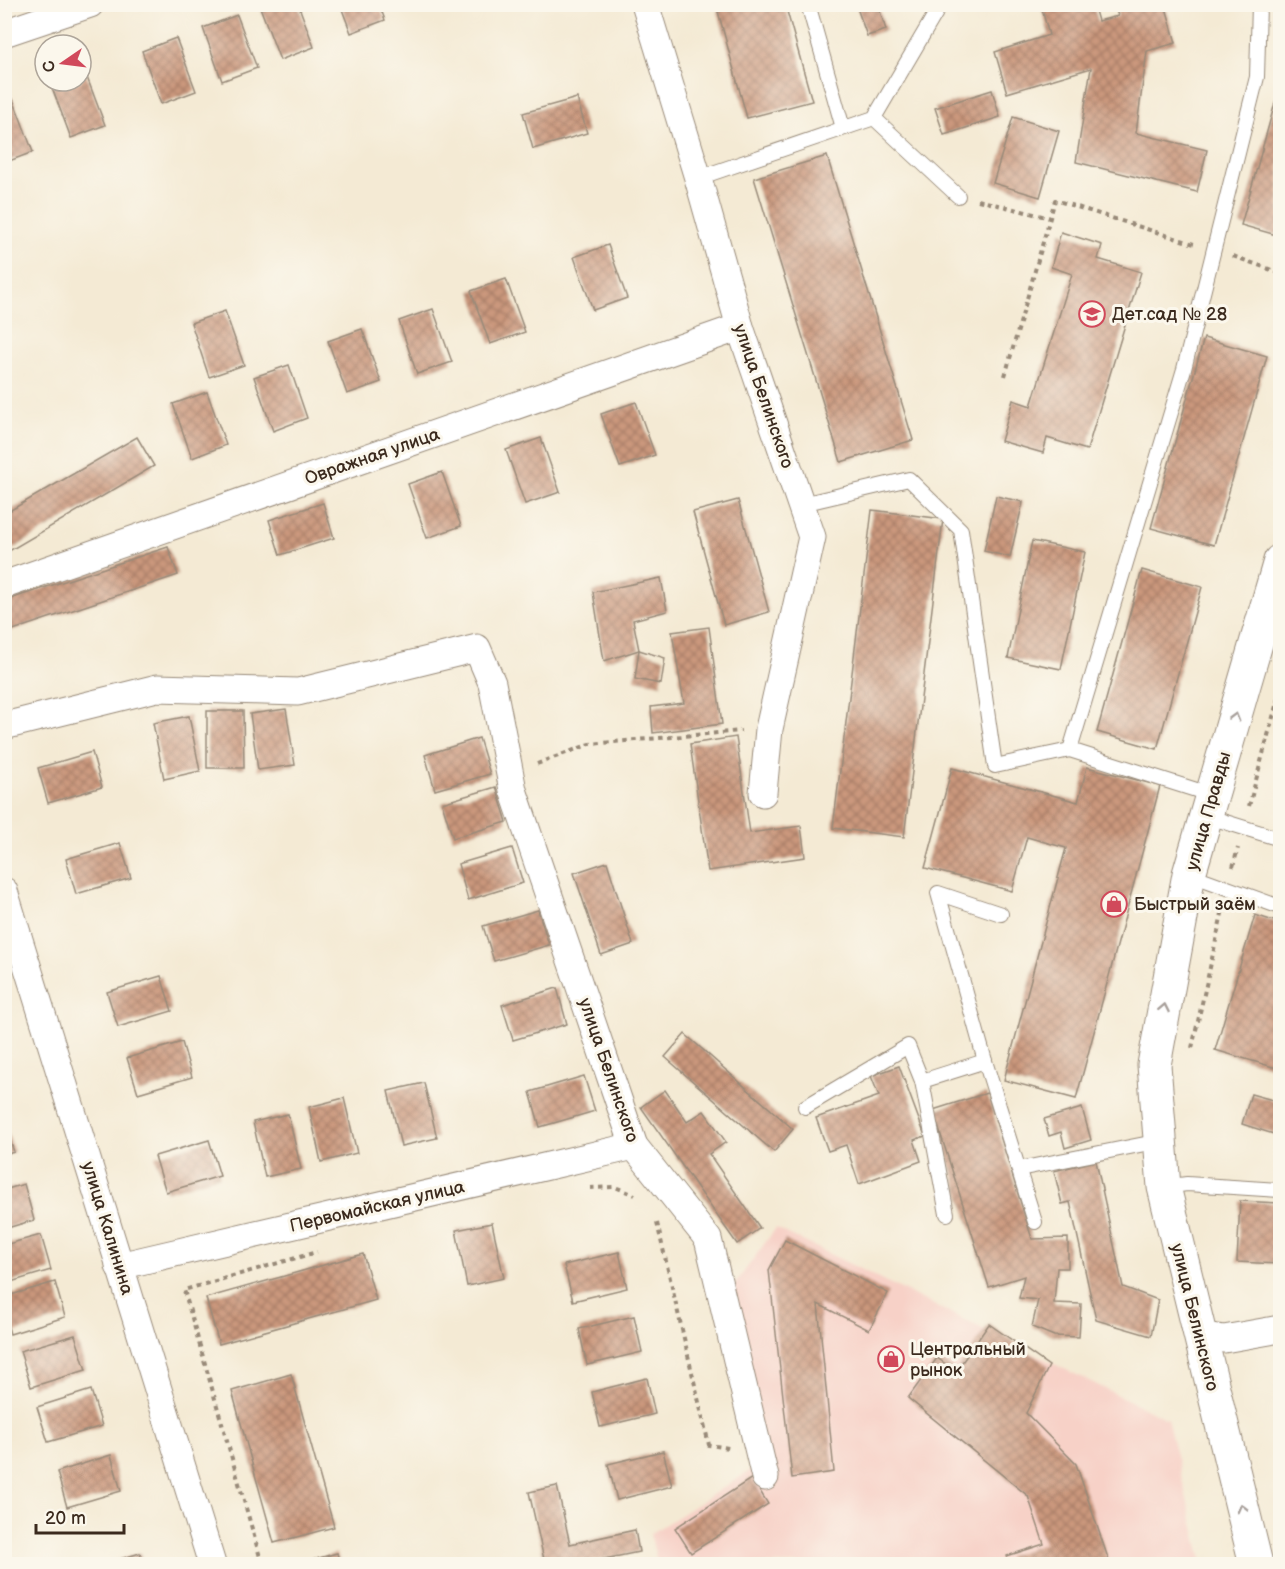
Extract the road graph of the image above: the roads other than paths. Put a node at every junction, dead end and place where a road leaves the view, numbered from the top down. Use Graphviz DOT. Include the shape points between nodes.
graph roads {
  1 [pos="645,4"];
  2 [pos="808,4"];
  3 [pos="941,4"];
  4 [pos="1259,4"];
  5 [pos="80,6"];
  6 [pos="4,33"];
  7 [pos="874,118"];
  8 [pos="843,128"];
  9 [pos="698,178"];
  10 [pos="958,195"];
  11 [pos="740,327"];
  12 [pos="802,504"];
  13 [pos="1281,561"];
  14 [pos="4,585"];
  15 [pos="4,726"];
  16 [pos="1070,750"];
  17 [pos="763,793"];
  18 [pos="1209,806"];
  19 [pos="1281,838"];
  20 [pos="1189,874"];
  21 [pos="4,891"];
  22 [pos="1281,907"];
  23 [pos="1001,914"];
  24 [pos="985,1061"];
  25 [pos="1154,1065"];
  26 [pos="922,1081"];
  27 [pos="805,1107"];
  28 [pos="1160,1141"];
  29 [pos="634,1146"];
  30 [pos="1019,1169"];
  31 [pos="1164,1187"];
  32 [pos="1281,1190"];
  33 [pos="947,1214"];
  34 [pos="1035,1222"];
  35 [pos="119,1266"];
  36 [pos="1281,1329"];
  37 [pos="1199,1335"];
  38 [pos="762,1465"];
  39 [pos="212,1564"];
  40 [pos="1256,1564"];
  1 -- 9 [label="street, улица Белинского"];
  2 -- 8 [label="lane"];
  3 -- 7 [label="lane"];
  4 -- 16 [label="lane" via="1257,77 1184,369"];
  5 -- 6 [label="street"];
  7 -- 8 [label="lane"];
  7 -- 10 [label="lane"];
  8 -- 9 [label="lane"];
  9 -- 11 [label="street, улица Белинского"];
  11 -- 12 [label="street, улица Белинского"];
  11 -- 14 [label="street, Овражная улица"];
  12 -- 16 [label="lane" via="909,479 961,530 994,766"];
  12 -- 17 [label="street, улица Белинского" via="812,537 769,729"];
  18 -- 13 [label="street, улица Правды, one-way" via="1266,629"];
  15 -- 29 [label="street, улица Белинского" via="157,688 298,692 477,648 492,683 513,790"];
  16 -- 18 [label="lane"];
  18 -- 19 [label="lane" via="1244,827"];
  18 -- 20 [label="street, улица Правды"];
  20 -- 22 [label="lane"];
  25 -- 20 [label="street, улица Правды, one-way"];
  21 -- 35 [label="street, улица Калинина"];
  23 -- 24 [label="lane" via="938,893"];
  24 -- 26 [label="lane"];
  24 -- 30 [label="lane"];
  25 -- 28 [label="street, улица Белинского"];
  26 -- 27 [label="lane" via="908,1046"];
  26 -- 33 [label="lane"];
  28 -- 30 [label="lane"];
  28 -- 31 [label="street, улица Белинского"];
  29 -- 35 [label="street, Первомайская улица"];
  29 -- 38 [label="street, улица Белинского" via="708,1239"];
  30 -- 34 [label="lane"];
  31 -- 32 [label="lane" via="1187,1184"];
  31 -- 37 [label="street, улица Белинского"];
  35 -- 39 [label="street, улица Калинина"];
  36 -- 37 [label="street" via="1224,1339"];
  40 -- 37 [label="street, улица Белинского, one-way"];
}
